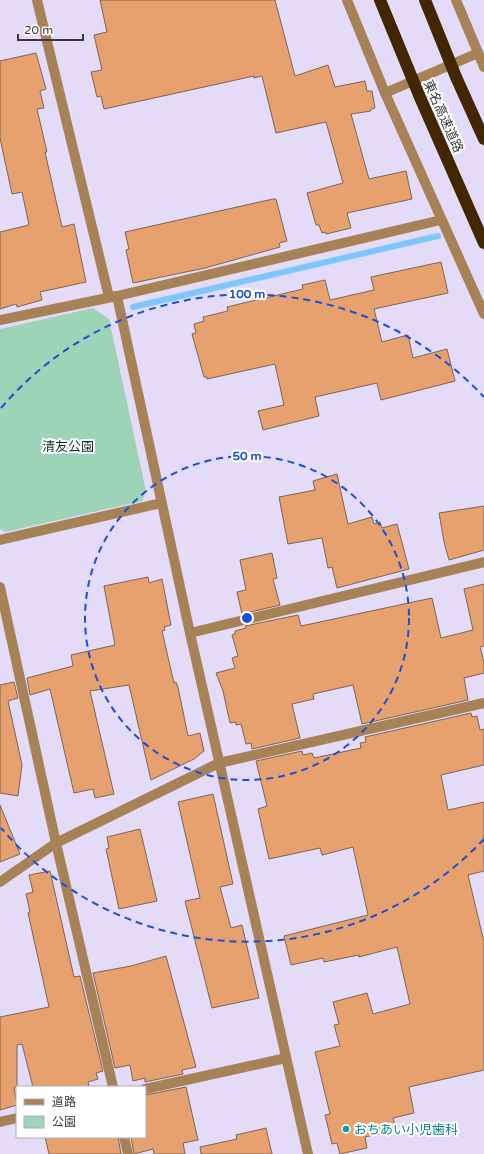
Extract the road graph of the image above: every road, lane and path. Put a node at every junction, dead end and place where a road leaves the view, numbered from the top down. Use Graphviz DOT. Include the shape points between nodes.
graph roads {
  1 [pos="38,0"];
  2 [pos="347,0"];
  3 [pos="380,0"];
  4 [pos="425,0"];
  5 [pos="456,0"];
  6 [pos="478,53"];
  7 [pos="484,67"];
  8 [pos="385,93"];
  9 [pos="484,139"];
  10 [pos="441,220"];
  11 [pos="484,243"];
  12 [pos="113,296"];
  13 [pos="484,314"];
  14 [pos="0,320"];
  15 [pos="161,503"];
  16 [pos="0,540"];
  17 [pos="484,562"];
  18 [pos="0,587"];
  19 [pos="190,633"];
  20 [pos="484,703"];
  21 [pos="219,763"];
  22 [pos="56,843"];
  23 [pos="0,882"];
  24 [pos="286,1058"];
  25 [pos="113,1086"];
  26 [pos="146,1089"];
  27 [pos="16,1118"];
  28 [pos="0,1122"];
  29 [pos="124,1138"];
  30 [pos="128,1154"];
  31 [pos="308,1154"];
  1 -- 12 [label="street"];
  2 -- 8 [label="street"];
  3 -- 11 [label="highway, 東名高速道路, bridge" via="418,95"];
  4 -- 9 [label="highway, 東名高速道路, bridge"];
  5 -- 6 [label="street"];
  6 -- 7 [label="street"];
  6 -- 8 [label="street"];
  8 -- 10 [label="street"];
  10 -- 12 [label="street"];
  10 -- 13 [label="street"];
  12 -- 14 [label="street"];
  12 -- 15 [label="street"];
  15 -- 16 [label="street"];
  15 -- 19 [label="street"];
  17 -- 19 [label="street"];
  18 -- 22 [label="street"];
  19 -- 21 [label="street"];
  20 -- 21 [label="street"];
  21 -- 22 [label="street"];
  21 -- 24 [label="street"];
  22 -- 23 [label="street"];
  22 -- 25 [label="street"];
  24 -- 26 [label="street"];
  24 -- 31 [label="street"];
  27 -- 28 [label="street"];
  29 -- 30 [label="street"];
}
